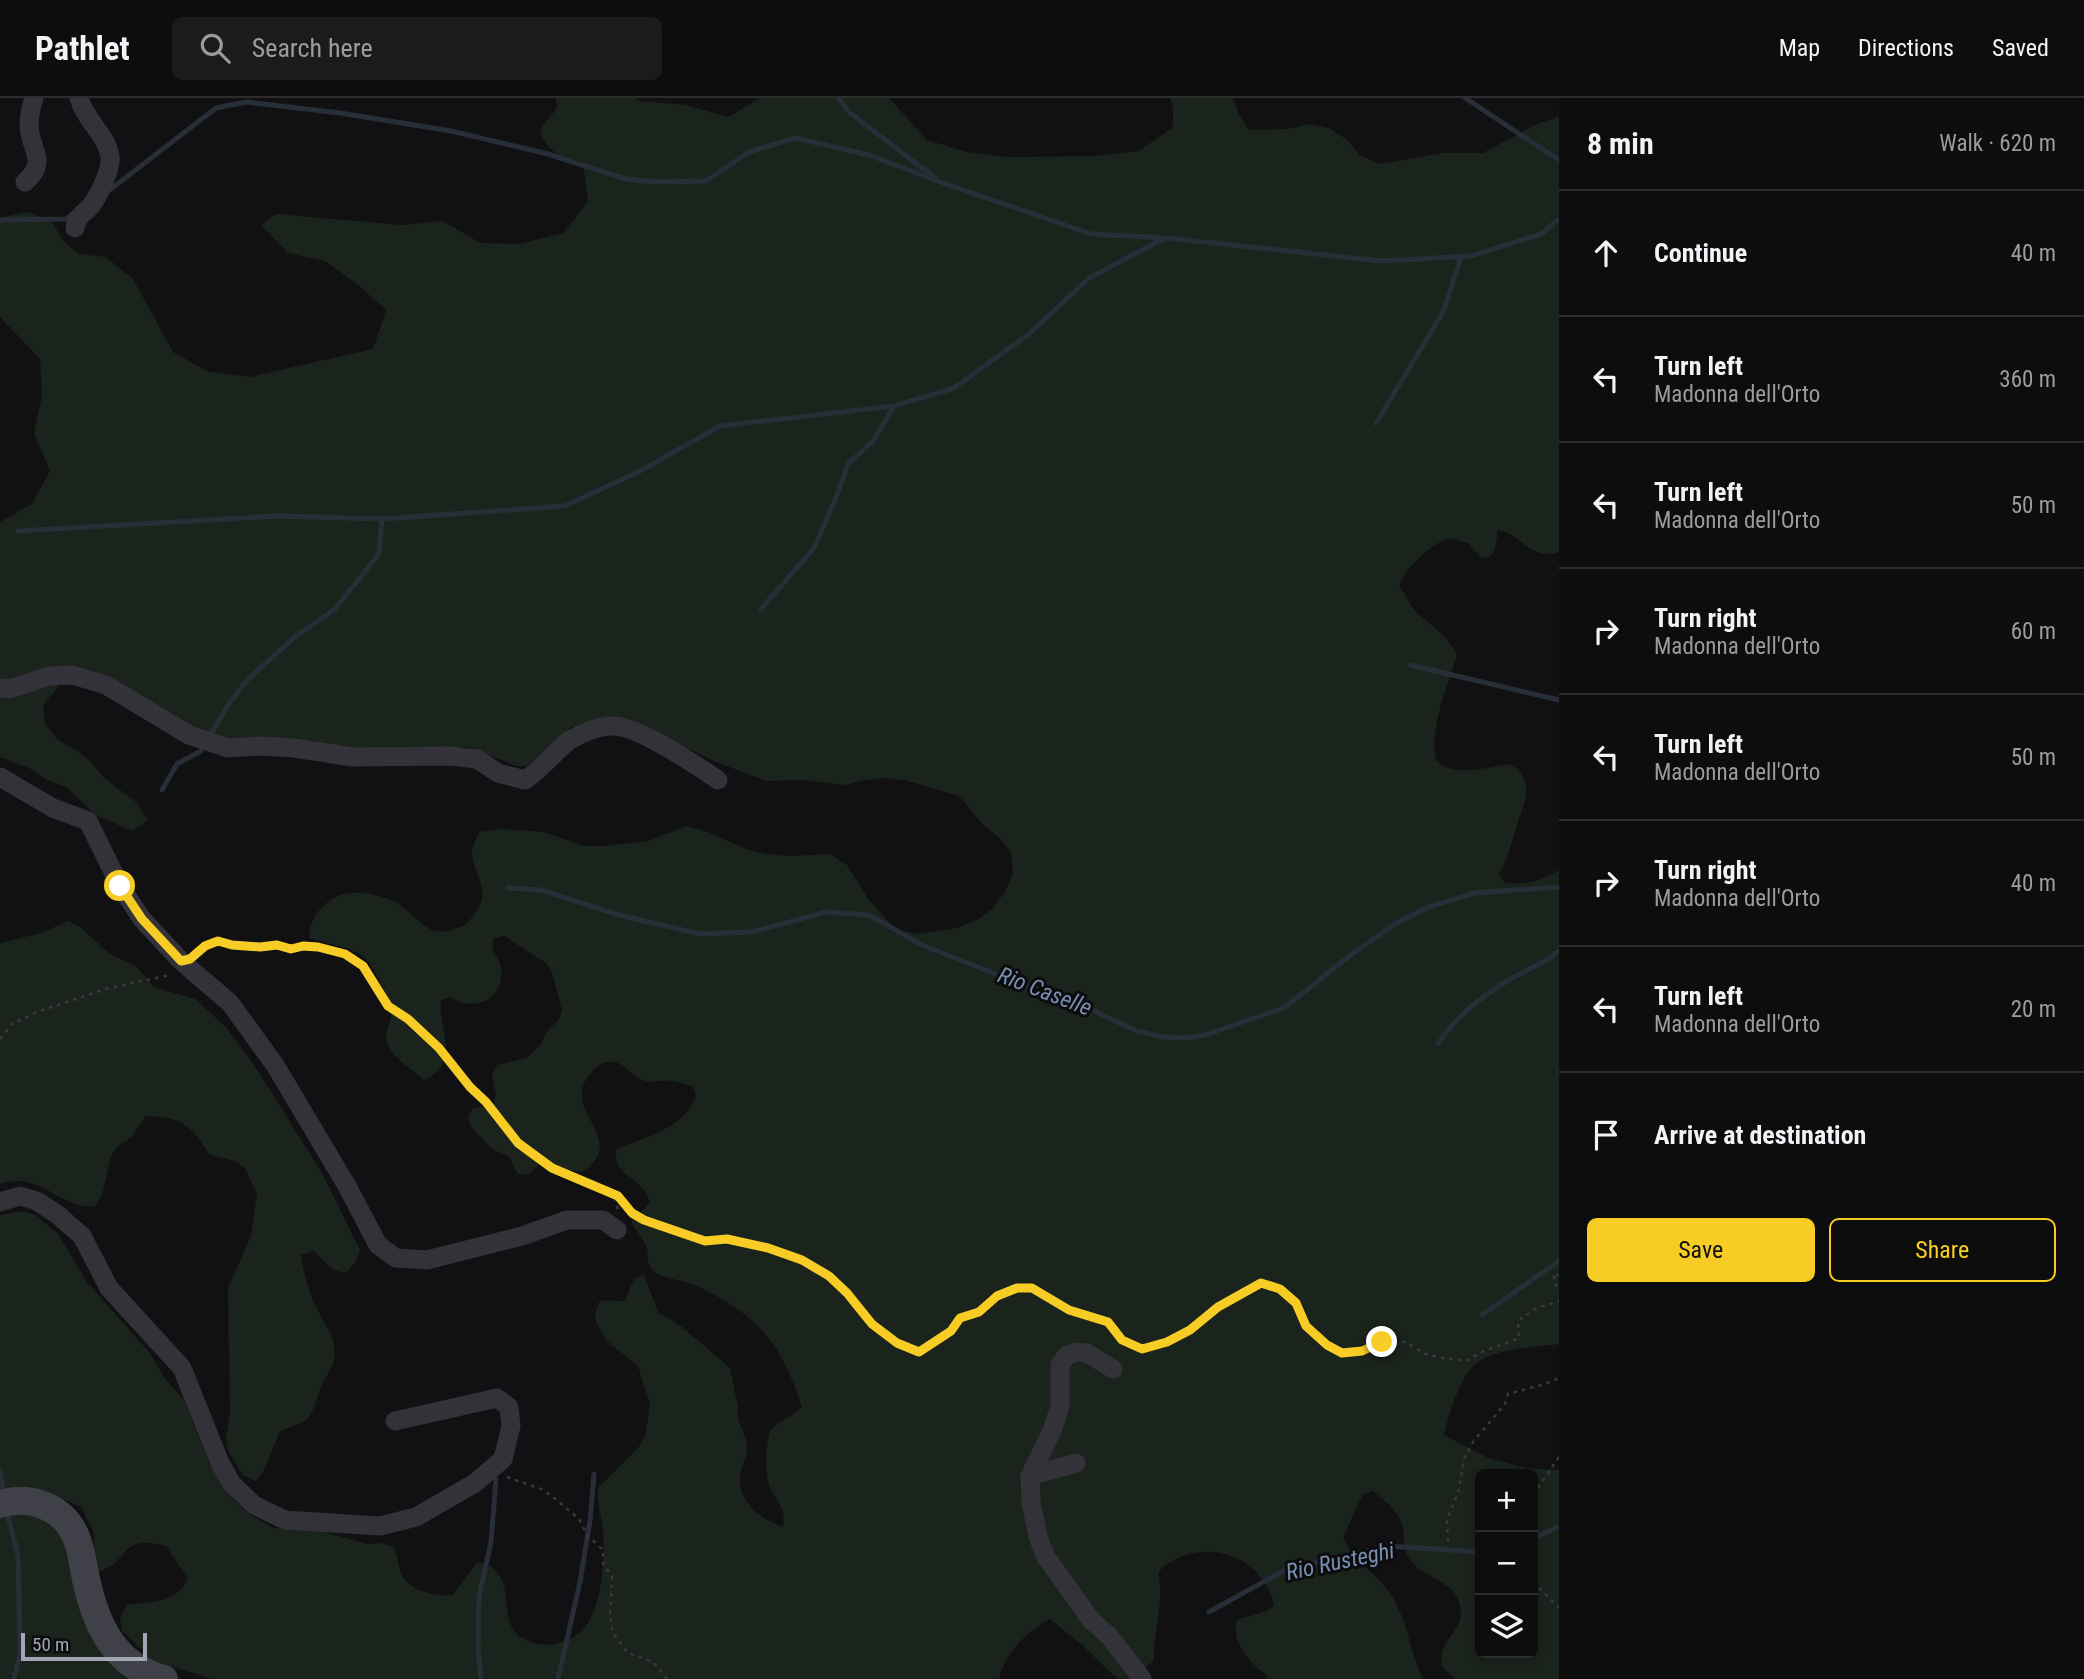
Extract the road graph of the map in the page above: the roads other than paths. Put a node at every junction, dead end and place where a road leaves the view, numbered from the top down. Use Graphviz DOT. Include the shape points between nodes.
graph roads {
  1 [pos="34,98"];
  2 [pos="79,98"];
  3 [pos="26,182"];
  4 [pos="75,228"];
  5 [pos="0,688"];
  6 [pos="0,777"];
  7 [pos="718,780"];
  8 [pos="0,1202"];
  9 [pos="617,1230"];
  10 [pos="1113,1368"];
  11 [pos="395,1421"];
  12 [pos="1076,1463"];
  13 [pos="1030,1475"];
  14 [pos="0,1504"];
  15 [pos="164,1679"];
  16 [pos="1142,1679"];
  1 -- 3 [label="street" via="29,128 38,156 34,174"];
  2 -- 4 [label="street" via="103,139 110,163"];
  5 -- 7 [label="street" via="72,675 106,685 189,735 228,748 294,748 352,757 450,756 477,760 498,773 526,780 569,741 612,726 635,731"];
  6 -- 9 [label="street" via="52,808 88,821 142,919 230,1003 275,1065 378,1245 396,1258 427,1260 567,1220 603,1220"];
  8 -- 11 [label="street" via="20,1196 37,1201 82,1236 109,1288 182,1368 220,1463 254,1505 285,1520 380,1525 416,1517 475,1483 503,1459 511,1426 509,1407 497,1398"];
  10 -- 13 [label="street" via="1077,1352 1060,1364 1060,1406"];
  12 -- 13 [label="street"];
  13 -- 16 [label="street" via="1033,1517 1046,1557 1091,1620"];
  14 -- 15 [label="street" via="41,1503 68,1521 77,1539 90,1601 104,1632 139,1671"];
}
